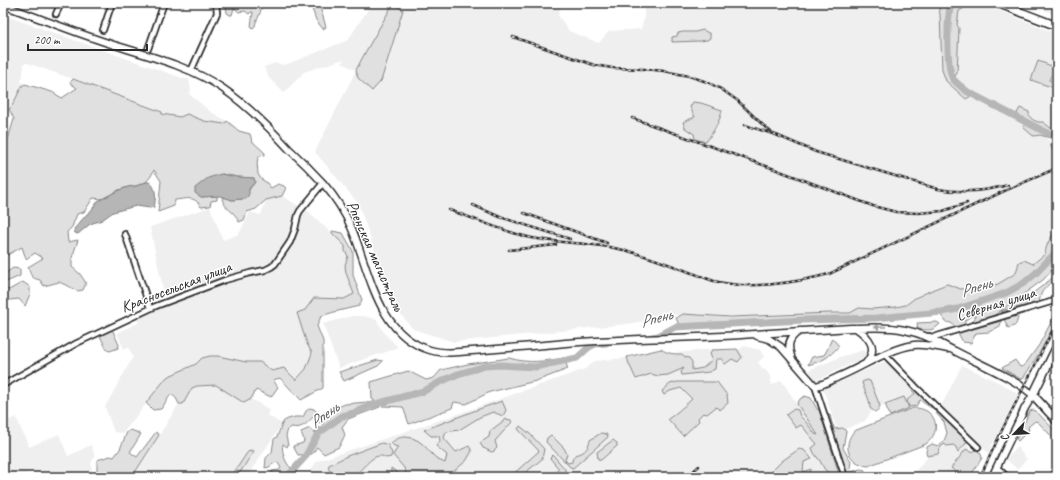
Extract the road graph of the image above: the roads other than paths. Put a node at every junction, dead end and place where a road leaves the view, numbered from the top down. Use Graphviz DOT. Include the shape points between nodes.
graph roads {
  1 [pos="61,3"];
  2 [pos="112,3"];
  3 [pos="164,3"];
  4 [pos="216,3"];
  5 [pos="997,3"];
  6 [pos="3,5"];
  7 [pos="56,14"];
  8 [pos="1057,26"];
  9 [pos="102,30"];
  10 [pos="148,49"];
  11 [pos="191,71"];
  12 [pos="323,183"];
  13 [pos="125,234"];
  14 [pos="1057,300"];
  15 [pos="150,308"];
  16 [pos="856,328"];
  17 [pos="802,330"];
  18 [pos="942,334"];
  19 [pos="751,335"];
  20 [pos="927,336"];
  21 [pos="939,342"];
  22 [pos="1057,346"];
  23 [pos="953,351"];
  24 [pos="884,355"];
  25 [pos="792,358"];
  26 [pos="861,366"];
  27 [pos="3,385"];
  28 [pos="815,386"];
  29 [pos="1033,395"];
  30 [pos="1057,420"];
  31 [pos="978,447"];
  32 [pos="996,468"];
  33 [pos="845,477"];
  34 [pos="992,477"];
  35 [pos="1007,477"];
  1 -- 7 [label="street"];
  2 -- 9 [label="street"];
  3 -- 10 [label="street"];
  4 -- 11 [label="street" via="217,13"];
  5 -- 8 [label="main road"];
  6 -- 11 [label="main road, Рпенская магистраль"];
  11 -- 12 [label="main road, Рпенская магистраль" via="242,103"];
  12 -- 15 [label="street, Красносельская улица" via="300,211 290,242 271,267 225,280"];
  12 -- 19 [label="main road, Рпенская магистраль" via="346,216 384,312 400,333 420,347 440,352 572,342"];
  13 -- 15 [label="street"];
  14 -- 18 [label="street, Северная улица"];
  15 -- 27 [label="street, Красносельская улица"];
  16 -- 17 [label="main road, Рпенская магистраль"];
  20 -- 16 [label="main road, Рпенская магистраль, one-way" via="885,327"];
  16 -- 26 [label="main road, Рпенская магистраль" via="869,339 872,348 870,358"];
  17 -- 19 [label="main road, Рпенская магистраль"];
  17 -- 25 [label="main road" via="795,334 790,342"];
  18 -- 20 [label="street, Северная улица"];
  18 -- 21 [label="street, Северная улица"];
  19 -- 25 [label="main road, Рпенская магистраль" via="769,339 781,346"];
  20 -- 21 [label="main road, Рпенская магистраль"];
  21 -- 23 [label="main road, Рпенская магистраль"];
  22 -- 29 [label="main road"];
  23 -- 24 [label="main road, Рпенская магистраль" via="915,345"];
  23 -- 29 [label="main road, Рпенская магистраль" via="1017,383"];
  24 -- 26 [label="main road, Рпенская магистраль"];
  24 -- 31 [label="street"];
  25 -- 28 [label="main road, Рпенская магистраль"];
  26 -- 28 [label="main road, Рпенская магистраль"];
  28 -- 33 [label="street"];
  29 -- 30 [label="main road"];
  29 -- 32 [label="main road"];
  32 -- 34 [label="main road"];
  32 -- 35 [label="street"];
}
